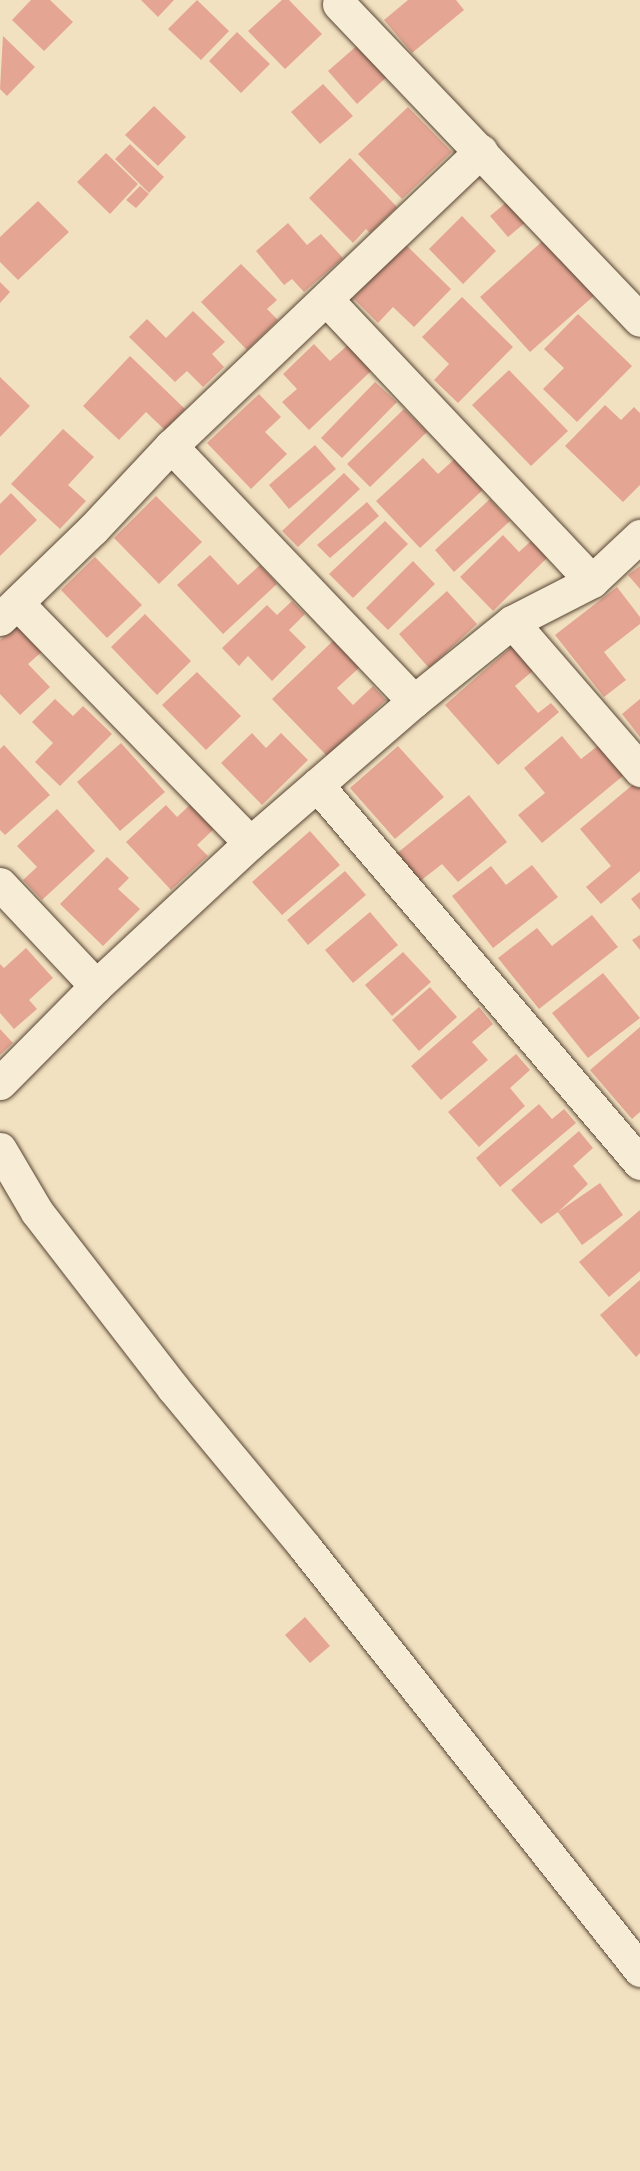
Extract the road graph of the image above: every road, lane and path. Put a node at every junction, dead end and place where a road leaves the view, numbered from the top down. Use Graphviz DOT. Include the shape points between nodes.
graph roads {
  1 [pos="339,4"];
  2 [pos="481,151"];
  3 [pos="327,300"];
  4 [pos="640,320"];
  5 [pos="171,446"];
  6 [pos="640,536"];
  7 [pos="592,581"];
  8 [pos="9,611"];
  9 [pos="512,622"];
  10 [pos="414,701"];
  11 [pos="640,770"];
  12 [pos="317,785"];
  13 [pos="250,843"];
  14 [pos="0,884"];
  15 [pos="96,986"];
  16 [pos="0,1083"];
  17 [pos="0,1149"];
  18 [pos="640,1163"];
  19 [pos="640,1970"];
  1 -- 2 [label="street"];
  2 -- 3 [label="street"];
  2 -- 4 [label="street"];
  3 -- 5 [label="street"];
  3 -- 7 [label="street"];
  5 -- 8 [label="street"];
  5 -- 10 [label="street"];
  6 -- 7 [label="street"];
  7 -- 9 [label="street"];
  8 -- 13 [label="street"];
  9 -- 10 [label="street"];
  9 -- 11 [label="street"];
  10 -- 12 [label="street"];
  12 -- 13 [label="street"];
  12 -- 18 [label="street"];
  13 -- 15 [label="street"];
  14 -- 15 [label="street"];
  15 -- 16 [label="street"];
  17 -- 19 [label="street" via="38,1212 173,1388 304,1546"];
}
